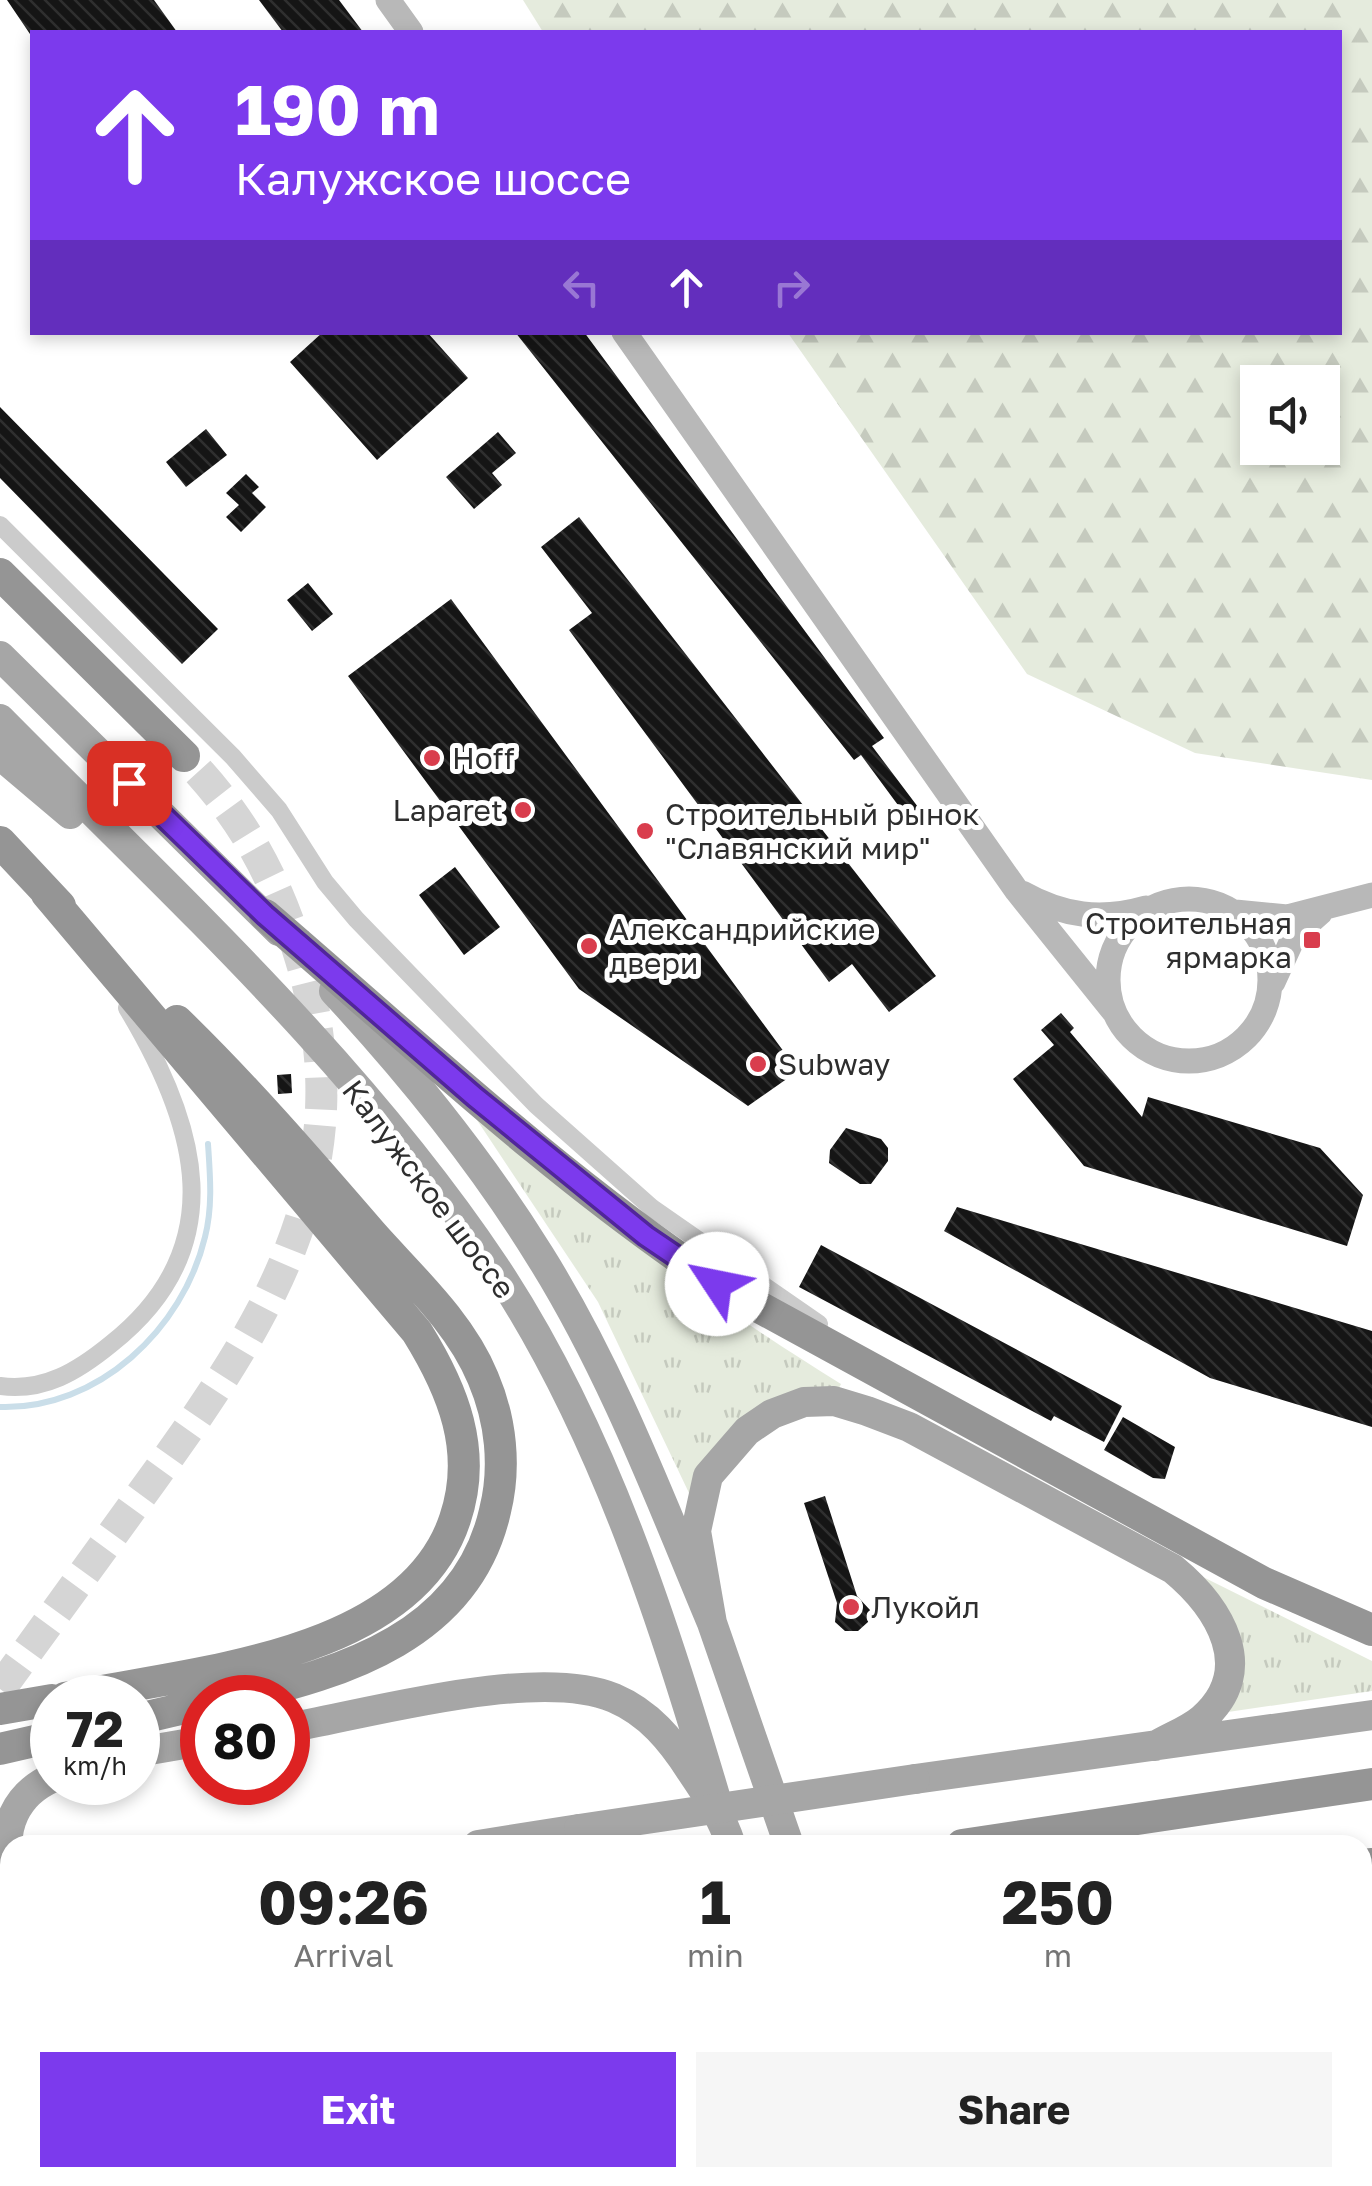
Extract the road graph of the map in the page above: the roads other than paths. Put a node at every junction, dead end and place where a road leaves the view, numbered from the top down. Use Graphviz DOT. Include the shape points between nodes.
graph roads {
  1 [pos="388,0"];
  2 [pos="410,30"];
  3 [pos="626,335"];
  4 [pos="0,525"];
  5 [pos="0,574"];
  6 [pos="0,656"];
  7 [pos="0,718"];
  8 [pos="0,755"];
  9 [pos="184,756"];
  10 [pos="0,842"];
  11 [pos="1018,891"];
  12 [pos="47,894"];
  13 [pos="1372,895"];
  14 [pos="1156,905"];
  15 [pos="1233,911"];
  16 [pos="1324,911"];
  17 [pos="265,915"];
  18 [pos="88,944"];
  19 [pos="226,947"];
  20 [pos="1270,994"];
  21 [pos="1115,1013"];
  22 [pos="896,1380"];
  23 [pos="0,1386"];
  24 [pos="712,1623"];
  25 [pos="1372,1630"];
  26 [pos="160,1678"];
  27 [pos="310,1680"];
  28 [pos="30,1703"];
  29 [pos="0,1708"];
  30 [pos="1372,1716"];
  31 [pos="310,1724"];
  32 [pos="1372,1726"];
  33 [pos="1282,1729"];
  34 [pos="30,1742"];
  35 [pos="1155,1746"];
  36 [pos="0,1749"];
  37 [pos="1372,1784"];
  38 [pos="30,1793"];
  39 [pos="721,1816"];
  40 [pos="6,1835"];
  41 [pos="541,1835"];
  42 [pos="728,1835"];
  43 [pos="786,1835"];
  44 [pos="1029,1835"];
  1 -- 2 [label="street"];
  3 -- 11 [label="street"];
  4 -- 22 [label="street" via="233,757 356,919 536,1105 652,1208"];
  5 -- 9 [label="highway"];
  6 -- 17 [label="main road, Калужское шоссе"];
  7 -- 19 [label="main road, Калужское шоссе"];
  8 -- 19 [label="main road"];
  10 -- 12 [label="highway"];
  11 -- 14 [label="street" via="1080,915 1104,917"];
  11 -- 21 [label="street"];
  12 -- 18 [label="highway"];
  12 -- 27 [label="highway" via="280,1129 444,1315 496,1411 500,1491 490,1536 470,1576 441,1612 360,1662"];
  13 -- 16 [label="street"];
  14 -- 15 [label="street" via="1187,898"];
  14 -- 21 [label="street" via="1130,924 1113,951 1108,982"];
  15 -- 16 [label="street" via="1269,917"];
  15 -- 20 [label="street" via="1264,947"];
  16 -- 20 [label="street" via="1294,936"];
  17 -- 22 [label="highway" via="646,1236 717,1284"];
  17 -- 24 [label="main road, Калужское шоссе" via="435,1108 540,1256 624,1416"];
  18 -- 23 [label="street" via="176,1101 192,1172 187,1234 166,1287 131,1329 54,1381"];
  18 -- 26 [label="highway" via="417,1332 452,1398 466,1465 461,1501 433,1566 405,1594 300,1648"];
  19 -- 39 [label="main road, Калужское шоссе" via="402,1141 496,1268 588,1440 641,1563"];
  20 -- 21 [label="street" via="1258,1023 1236,1046 1192,1061 1146,1049"];
  22 -- 25 [label="highway" via="1264,1583"];
  24 -- 35 [label="main road" via="696,1531 708,1476 722,1455 772,1414 804,1402 834,1402 909,1427 1173,1569 1198,1590 1218,1614 1229,1677 1201,1720"];
  24 -- 43 [label="main road"];
  28 -- 29 [label="highway"];
  30 -- 33 [label="main road"];
  31 -- 39 [label="main road" via="502,1690 585,1690 652,1722"];
  32 -- 33 [label="main road"];
  33 -- 35 [label="main road"];
  34 -- 36 [label="highway"];
  35 -- 41 [label="main road, bridge"];
  37 -- 44 [label="highway"];
  38 -- 40 [label="main road"];
  39 -- 42 [label="main road"];
}
